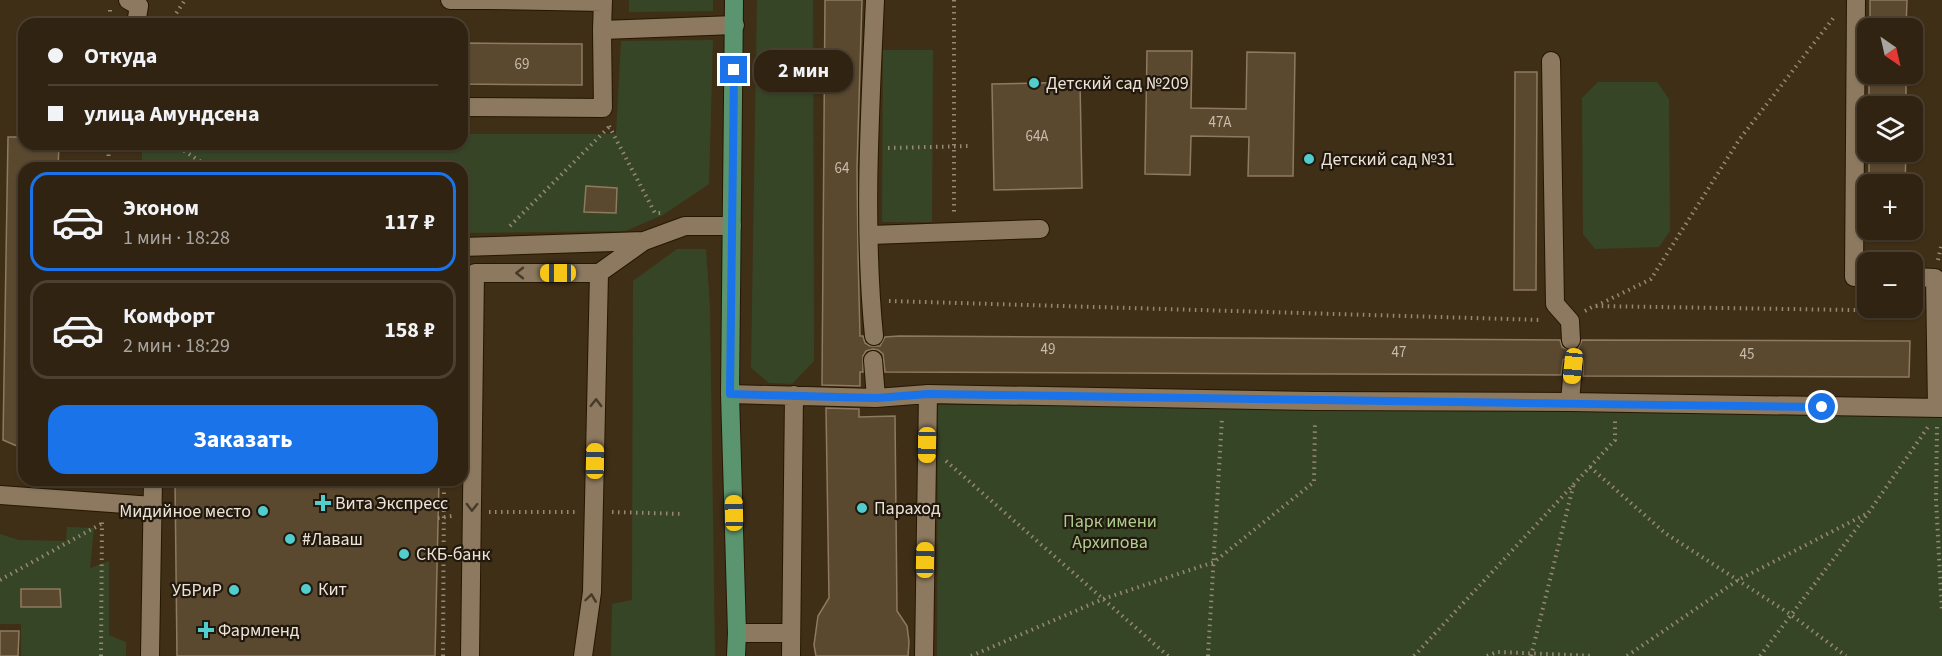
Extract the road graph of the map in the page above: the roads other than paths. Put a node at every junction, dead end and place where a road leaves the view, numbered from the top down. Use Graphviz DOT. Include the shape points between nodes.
graph roads {
  1 [pos="128,0"];
  2 [pos="456,0"];
  3 [pos="489,0"];
  4 [pos="734,0"];
  5 [pos="875,0"];
  6 [pos="603,1"];
  7 [pos="1848,5"];
  8 [pos="137,18"];
  9 [pos="735,25"];
  10 [pos="602,30"];
  11 [pos="1551,61"];
  12 [pos="468,107"];
  13 [pos="732,226"];
  14 [pos="1040,229"];
  15 [pos="870,235"];
  16 [pos="644,241"];
  17 [pos="468,247"];
  18 [pos="599,273"];
  19 [pos="1857,277"];
  20 [pos="1923,277"];
  21 [pos="874,336"];
  22 [pos="1570,340"];
  23 [pos="873,360"];
  24 [pos="1573,366"];
  25 [pos="730,394"];
  26 [pos="928,394"];
  27 [pos="794,395"];
  28 [pos="876,398"];
  29 [pos="1570,402"];
  30 [pos="1939,410"];
  31 [pos="153,486"];
  32 [pos="0,495"];
  33 [pos="153,506"];
  34 [pos="737,633"];
  35 [pos="791,633"];
  36 [pos="150,656"];
  37 [pos="470,656"];
  38 [pos="582,656"];
  39 [pos="736,656"];
  40 [pos="791,656"];
  41 [pos="924,656"];
  1 -- 8 [label="lane" via="139,6"];
  2 -- 3 [label="lane"];
  3 -- 6 [label="lane"];
  4 -- 9 [label="main road"];
  5 -- 15 [label="lane"];
  6 -- 10 [label="lane"];
  7 -- 19 [label="lane"];
  9 -- 10 [label="lane"];
  9 -- 13 [label="main road"];
  10 -- 12 [label="lane" via="603,108"];
  11 -- 22 [label="lane" via="1555,304 1570,321"];
  13 -- 16 [label="lane" via="685,226"];
  13 -- 25 [label="main road"];
  14 -- 15 [label="lane"];
  15 -- 21 [label="lane"];
  16 -- 17 [label="lane"];
  16 -- 18 [label="lane"];
  18 -- 37 [label="lane, one-way" via="475,273"];
  38 -- 18 [label="lane, one-way" via="592,592"];
  20 -- 30 [label="lane" via="1935,278"];
  23 -- 28 [label="lane"];
  24 -- 29 [label="lane"];
  25 -- 27 [label="lane"];
  25 -- 34 [label="main road"];
  26 -- 28 [label="lane"];
  26 -- 29 [label="lane"];
  26 -- 41 [label="lane"];
  27 -- 28 [label="lane"];
  27 -- 35 [label="lane"];
  29 -- 30 [label="lane"];
  31 -- 33 [label="lane"];
  32 -- 33 [label="lane"];
  33 -- 36 [label="lane"];
  34 -- 35 [label="lane"];
  34 -- 39 [label="main road"];
  35 -- 40 [label="lane"];
}
